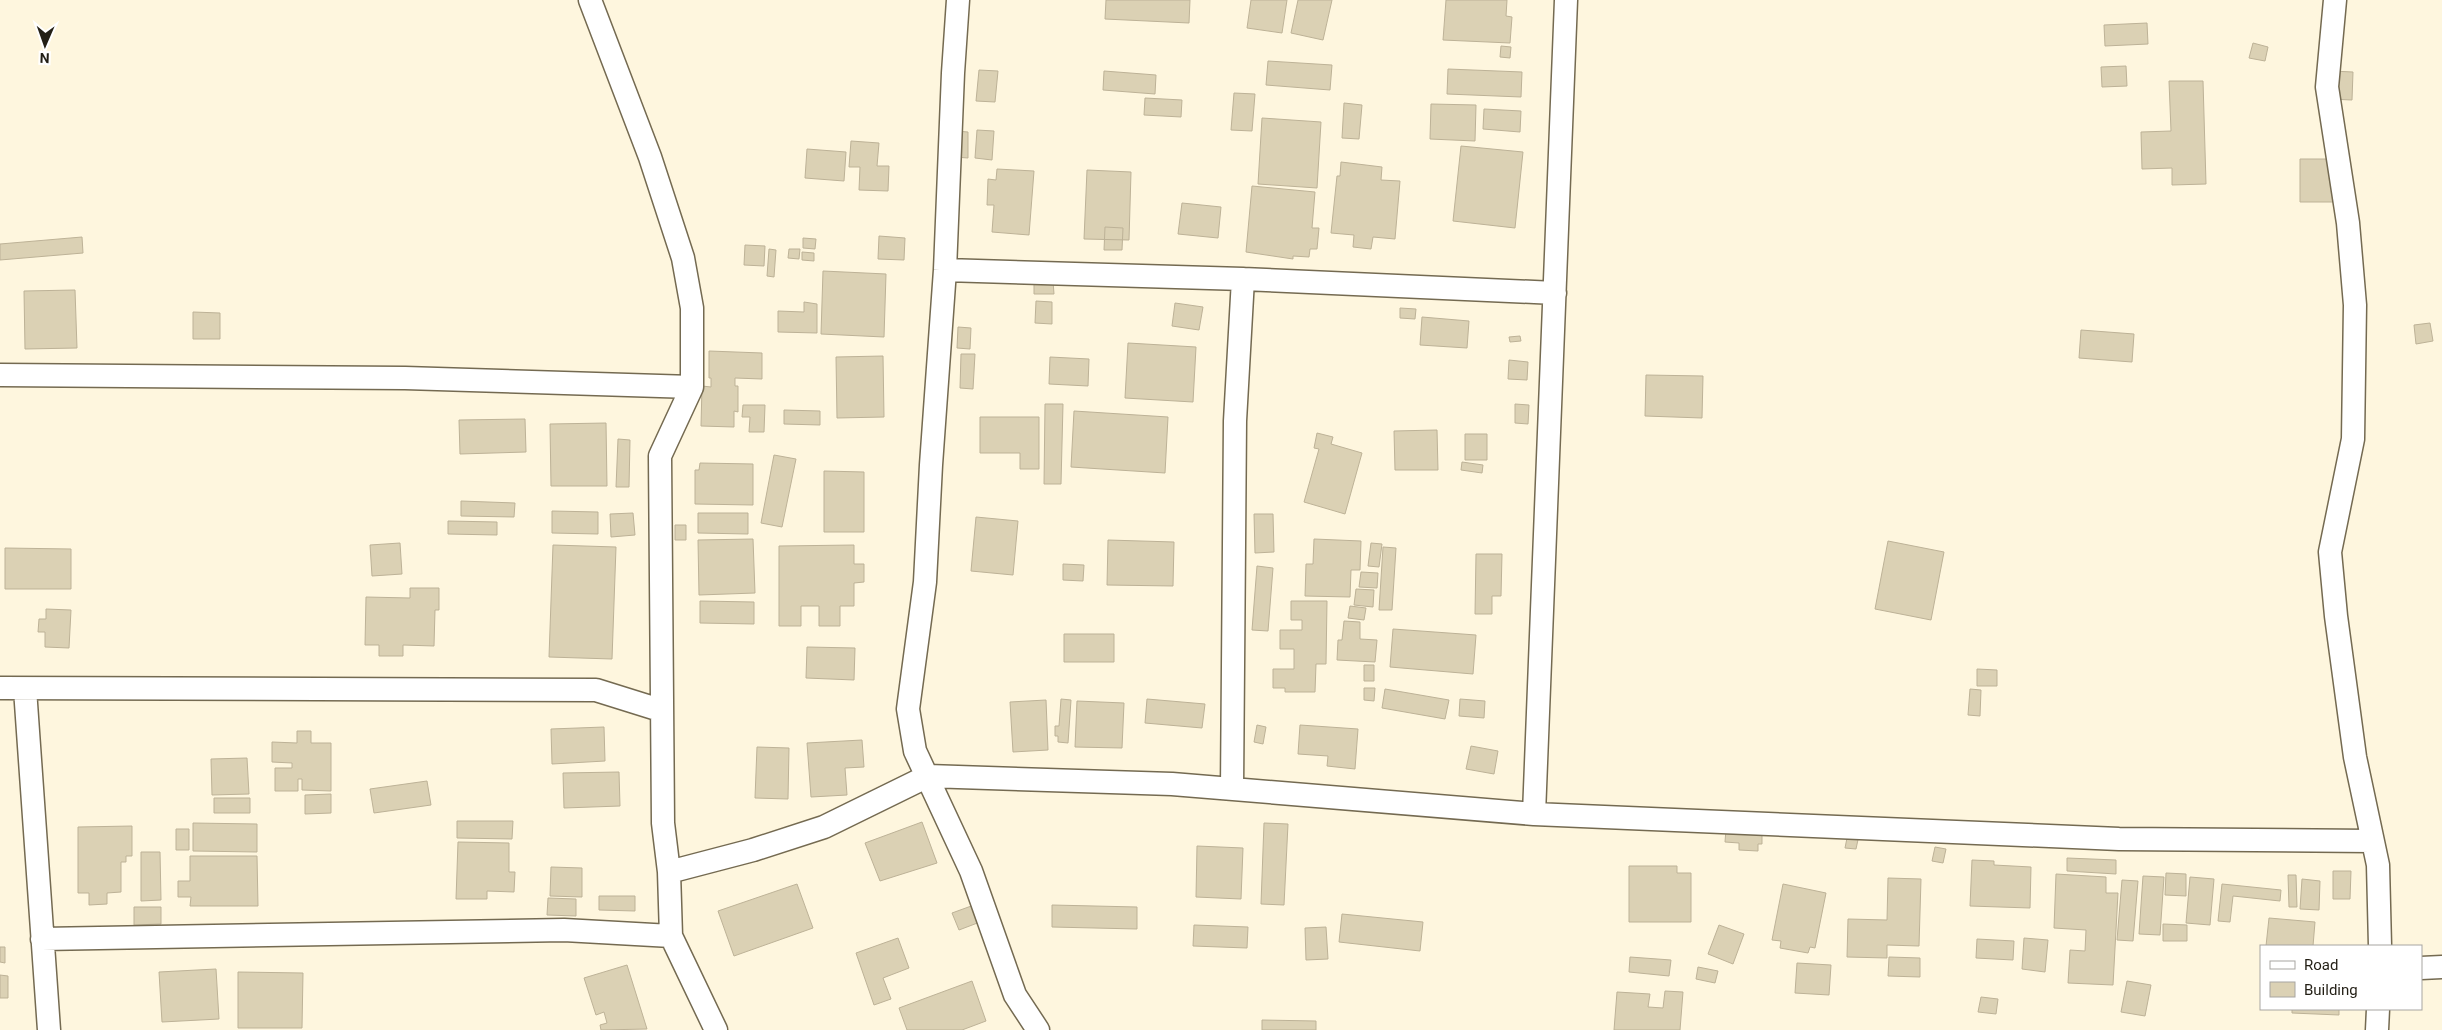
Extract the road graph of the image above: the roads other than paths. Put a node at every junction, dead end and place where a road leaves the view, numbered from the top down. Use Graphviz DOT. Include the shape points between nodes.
graph roads {
  1 [pos="590,0"];
  2 [pos="958,0"];
  3 [pos="1566,0"];
  4 [pos="2335,0"];
  5 [pos="945,270"];
  6 [pos="1243,279"];
  7 [pos="1555,293"];
  8 [pos="0,375"];
  9 [pos="692,387"];
  10 [pos="0,688"];
  11 [pos="25,689"];
  12 [pos="660,710"];
  13 [pos="928,776"];
  14 [pos="1232,789"];
  15 [pos="1534,814"];
  16 [pos="2371,841"];
  17 [pos="669,872"];
  18 [pos="671,936"];
  19 [pos="42,939"];
  20 [pos="2380,945"];
  21 [pos="2442,966"];
  22 [pos="2422,968"];
  23 [pos="2378,1010"];
  24 [pos="49,1030"];
  25 [pos="716,1030"];
  26 [pos="1038,1030"];
  27 [pos="2377,1030"];
  1 -- 9 [label="street" via="650,157 683,258 692,308"];
  2 -- 5 [label="street"];
  3 -- 7 [label="street"];
  4 -- 16 [label="street" via="2326,87 2348,224 2355,305 2353,439 2330,552 2355,757"];
  5 -- 6 [label="street"];
  5 -- 13 [label="street" via="925,582 908,709 915,751"];
  6 -- 7 [label="street"];
  6 -- 14 [label="street" via="1235,421"];
  7 -- 15 [label="street"];
  8 -- 9 [label="street" via="405,378"];
  9 -- 12 [label="street" via="660,456"];
  10 -- 11 [label="street"];
  11 -- 12 [label="street" via="596,690"];
  11 -- 19 [label="street"];
  12 -- 17 [label="street" via="662,823"];
  13 -- 14 [label="street"];
  13 -- 17 [label="street" via="824,827"];
  13 -- 26 [label="street" via="971,871 1015,995"];
  14 -- 15 [label="street"];
  15 -- 16 [label="street" via="2119,839"];
  16 -- 20 [label="street" via="2378,865"];
  17 -- 18 [label="street"];
  18 -- 19 [label="street" via="564,930"];
  18 -- 25 [label="street"];
  19 -- 24 [label="street"];
  21 -- 22 [label="street"];
  23 -- 27 [label="street"];
}
